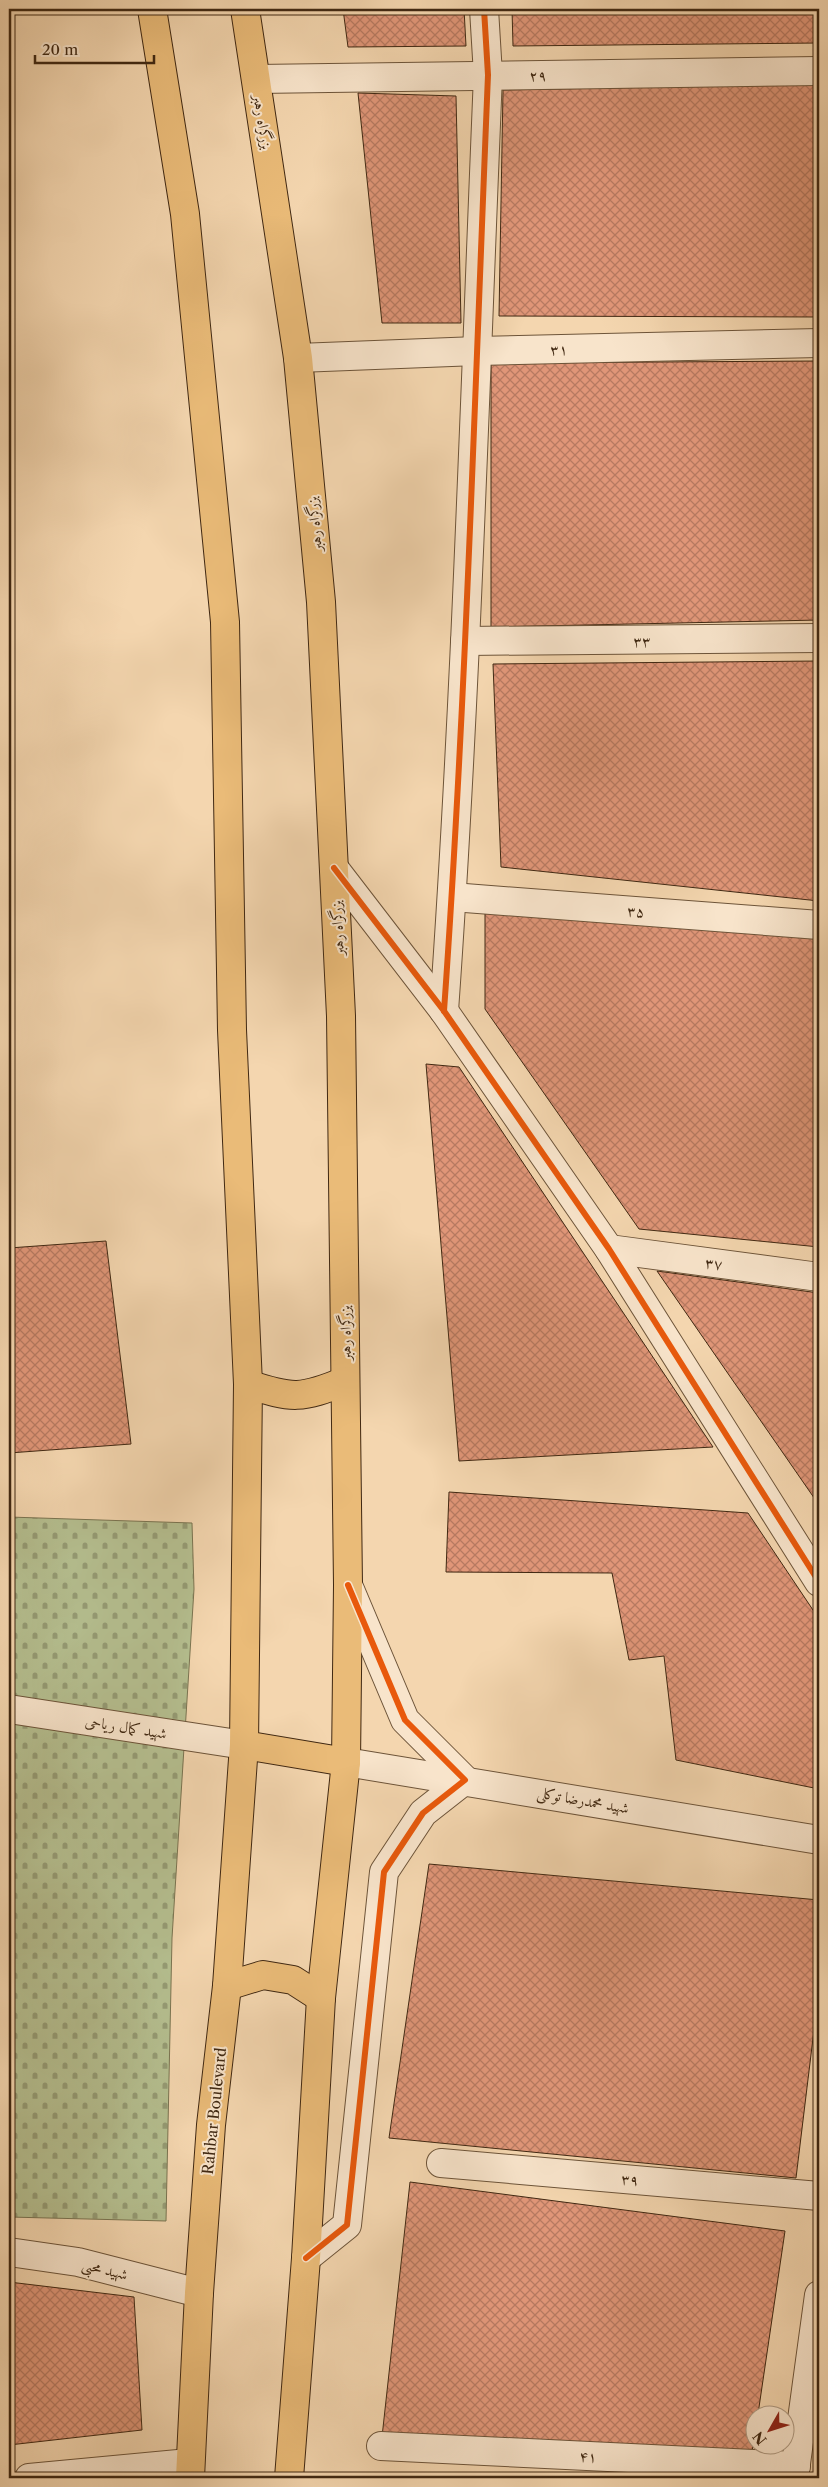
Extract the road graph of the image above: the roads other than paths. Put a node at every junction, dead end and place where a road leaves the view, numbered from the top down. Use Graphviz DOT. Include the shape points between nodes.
graph roads {
  1 [pos="152,9"];
  2 [pos="245,9"];
  3 [pos="484,9"];
  4 [pos="819,71"];
  5 [pos="488,75"];
  6 [pos="256,79"];
  7 [pos="819,343"];
  8 [pos="477,351"];
  9 [pos="298,358"];
  10 [pos="819,638"];
  11 [pos="465,641"];
  12 [pos="334,868"];
  13 [pos="452,897"];
  14 [pos="819,925"];
  15 [pos="444,1011"];
  16 [pos="609,1250"];
  17 [pos="819,1277"];
  18 [pos="345,1381"];
  19 [pos="248,1384"];
  20 [pos="819,1582"];
  21 [pos="348,1585"];
  22 [pos="9,1708"];
  23 [pos="244,1745"];
  24 [pos="346,1762"];
  25 [pos="465,1780"];
  26 [pos="819,1840"];
  27 [pos="228,1986"];
  28 [pos="321,1998"];
  29 [pos="441,2163"];
  30 [pos="819,2196"];
  31 [pos="9,2252"];
  32 [pos="306,2258"];
  33 [pos="199,2293"];
  34 [pos="819,2295"];
  35 [pos="381,2446"];
  36 [pos="190,2471"];
  37 [pos="795,2472"];
  38 [pos="29,2478"];
  39 [pos="289,2478"];
  1 -- 19 [label="highway" via="185,214 225,622 232,1030"];
  2 -- 6 [label="highway, بزرگراه رهبر"];
  3 -- 5 [label="street"];
  4 -- 5 [label="street, ۲۹"];
  5 -- 6 [label="street, ۲۹"];
  5 -- 8 [label="street"];
  6 -- 9 [label="highway, بزرگراه رهبر"];
  7 -- 8 [label="street, ۳۱"];
  8 -- 9 [label="street, ۳۱"];
  8 -- 11 [label="street"];
  9 -- 12 [label="highway, بزرگراه رهبر" via="321,602"];
  10 -- 11 [label="street, ۳۳"];
  11 -- 13 [label="street"];
  12 -- 15 [label="street"];
  12 -- 18 [label="highway, بزرگراه رهبر" via="341,1016"];
  13 -- 14 [label="street, ۳۵"];
  13 -- 15 [label="street"];
  15 -- 16 [label="street"];
  16 -- 17 [label="street, ۳۷"];
  16 -- 20 [label="street"];
  18 -- 19 [label="highway" via="314,1394 282,1395"];
  18 -- 21 [label="highway, بزرگراه رهبر"];
  19 -- 23 [label="highway"];
  21 -- 24 [label="highway, بزرگراه رهبر"];
  21 -- 25 [label="street" via="405,1720"];
  22 -- 23 [label="street, شهید کمال ریاحی"];
  23 -- 24 [label="highway"];
  23 -- 27 [label="highway, Rahbar Boulevard"];
  24 -- 25 [label="street, شهید محمدرضا توکلی"];
  24 -- 28 [label="highway"];
  25 -- 26 [label="street, شهید محمدرضا توکلی"];
  25 -- 32 [label="street" via="423,1814 384,1872 347,2225"];
  27 -- 28 [label="highway" via="263,1975 293,1980"];
  27 -- 33 [label="highway, Rahbar Boulevard" via="211,2125"];
  28 -- 32 [label="highway"];
  29 -- 30 [label="street, ۳۹"];
  31 -- 33 [label="street, شهید محبی" via="78,2262"];
  32 -- 39 [label="highway"];
  33 -- 36 [label="highway, Rahbar Boulevard"];
  34 -- 37 [label="street"];
  35 -- 37 [label="street, ۴۱"];
  36 -- 38 [label="street"];
}
